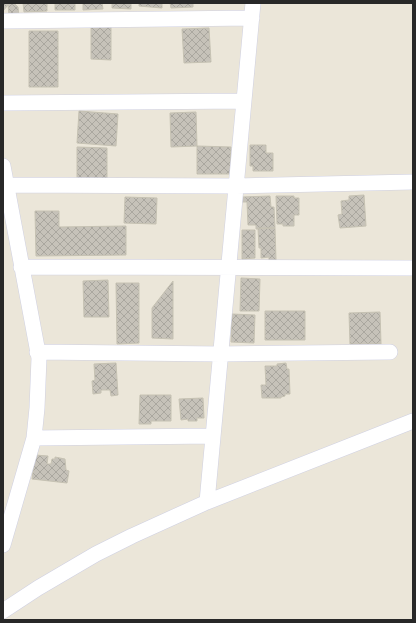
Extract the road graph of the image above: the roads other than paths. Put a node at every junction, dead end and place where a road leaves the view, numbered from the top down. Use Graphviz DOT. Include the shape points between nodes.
graph roads {
  1 [pos="253,10"];
  2 [pos="3,21"];
  3 [pos="244,101"];
  4 [pos="3,103"];
  5 [pos="3,166"];
  6 [pos="413,182"];
  7 [pos="7,185"];
  8 [pos="237,186"];
  9 [pos="21,267"];
  10 [pos="229,268"];
  11 [pos="413,268"];
  12 [pos="37,352"];
  13 [pos="390,352"];
  14 [pos="221,354"];
  15 [pos="413,421"];
  16 [pos="213,436"];
  17 [pos="34,438"];
  18 [pos="207,502"];
  19 [pos="3,545"];
  20 [pos="3,611"];
  1 -- 2 [label="street"];
  1 -- 3 [label="street"];
  3 -- 4 [label="street"];
  3 -- 8 [label="street"];
  5 -- 7 [label="street"];
  6 -- 8 [label="street"];
  7 -- 8 [label="street"];
  7 -- 9 [label="street"];
  8 -- 10 [label="street"];
  9 -- 10 [label="street"];
  9 -- 12 [label="street"];
  10 -- 11 [label="street"];
  10 -- 14 [label="street"];
  12 -- 14 [label="street"];
  12 -- 17 [label="street" via="39,358"];
  13 -- 14 [label="street"];
  14 -- 16 [label="street"];
  15 -- 18 [label="street"];
  16 -- 17 [label="street"];
  16 -- 18 [label="street"];
  17 -- 19 [label="street"];
  18 -- 20 [label="street" via="96,554"];
}
